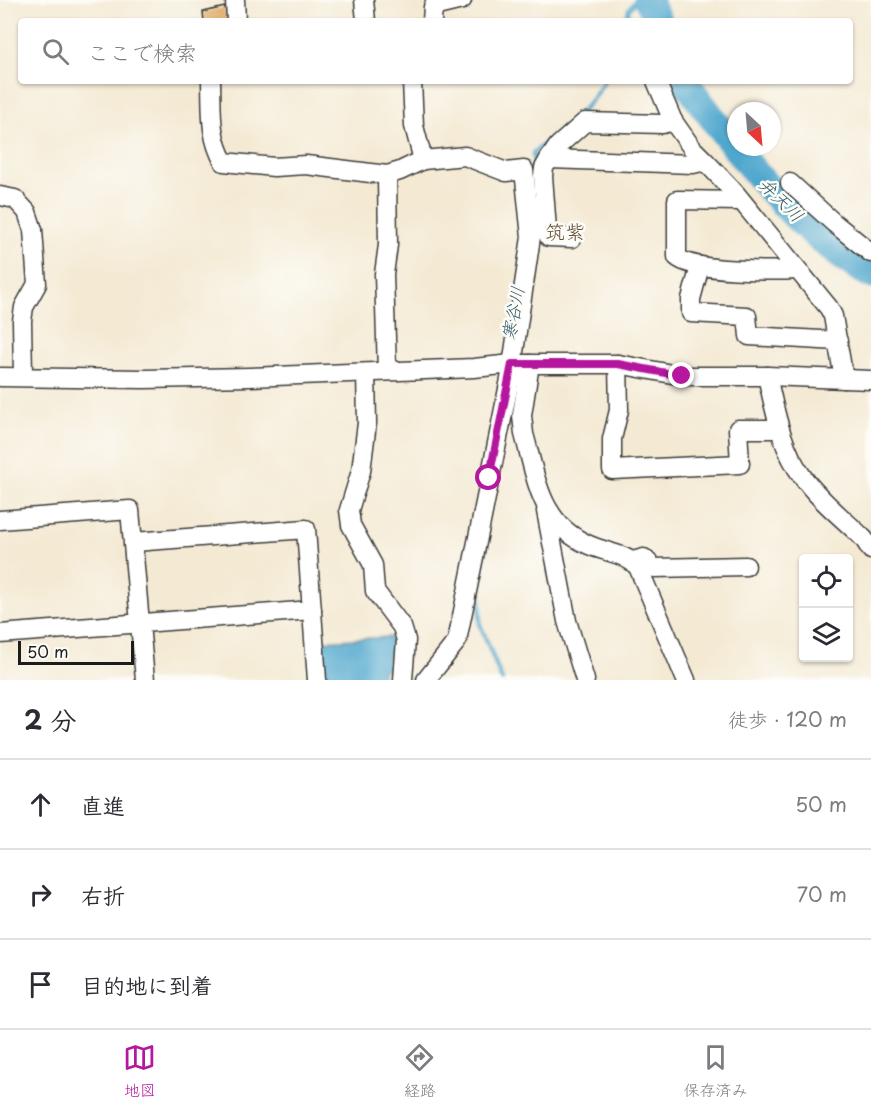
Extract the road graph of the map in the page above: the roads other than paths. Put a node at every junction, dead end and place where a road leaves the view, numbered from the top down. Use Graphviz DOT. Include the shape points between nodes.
graph roads {
  1 [pos="235,0"];
  2 [pos="364,0"];
  3 [pos="462,0"];
  4 [pos="236,18"];
  5 [pos="366,18"];
  6 [pos="432,18"];
  7 [pos="212,84"];
  8 [pos="412,84"];
  9 [pos="657,84"];
  10 [pos="674,121"];
  11 [pos="549,159"];
  12 [pos="423,160"];
  13 [pos="705,160"];
  14 [pos="387,175"];
  15 [pos="790,183"];
  16 [pos="0,196"];
  17 [pos="741,201"];
  18 [pos="572,238"];
  19 [pos="871,253"];
  20 [pos="700,266"];
  21 [pos="797,270"];
  22 [pos="838,341"];
  23 [pos="618,364"];
  24 [pos="523,365"];
  25 [pos="387,371"];
  26 [pos="366,373"];
  27 [pos="23,376"];
  28 [pos="767,376"];
  29 [pos="0,377"];
  30 [pos="844,379"];
  31 [pos="871,380"];
  32 [pos="779,429"];
  33 [pos="545,506"];
  34 [pos="0,520"];
  35 [pos="134,542"];
  36 [pos="871,549"];
  37 [pos="633,561"];
  38 [pos="746,566"];
  39 [pos="312,610"];
  40 [pos="140,624"];
  41 [pos="0,634"];
  42 [pos="145,680"];
  43 [pos="317,680"];
  44 [pos="403,680"];
  45 [pos="426,680"];
  46 [pos="585,680"];
  47 [pos="686,680"];
  1 -- 4 [label="street"];
  2 -- 5 [label="street"];
  3 -- 6 [label="street" via="433,6"];
  7 -- 14 [label="street" via="212,130 224,162 274,167 306,165"];
  8 -- 12 [label="street" via="414,126"];
  9 -- 10 [label="street"];
  10 -- 11 [label="street" via="585,122"];
  10 -- 13 [label="street"];
  11 -- 13 [label="street" via="693,164"];
  11 -- 18 [label="street" via="543,176 549,237"];
  12 -- 14 [label="street"];
  12 -- 24 [label="street" via="465,156 506,172 524,170 531,237"];
  13 -- 17 [label="street"];
  14 -- 25 [label="street"];
  15 -- 19 [label="street"];
  16 -- 27 [label="street" via="15,199 27,212 33,230 37,284 24,307"];
  17 -- 20 [label="street" via="677,200 678,257"];
  17 -- 21 [label="street"];
  20 -- 21 [label="street"];
  20 -- 22 [label="street" via="691,313 747,316 749,336"];
  21 -- 22 [label="street" via="829,308"];
  22 -- 30 [label="street"];
  23 -- 24 [label="street"];
  23 -- 28 [label="street" via="682,376"];
  23 -- 32 [label="street" via="619,410 612,439 612,470 740,464 738,429"];
  24 -- 25 [label="street"];
  24 -- 33 [label="street" via="522,424"];
  24 -- 45 [label="street" via="458,641"];
  25 -- 26 [label="street"];
  26 -- 27 [label="street" via="144,379"];
  26 -- 44 [label="street" via="367,423 361,471 349,510 351,525 372,565 375,591 402,627 406,640"];
  27 -- 29 [label="street"];
  28 -- 30 [label="street"];
  28 -- 32 [label="street"];
  30 -- 31 [label="street"];
  32 -- 36 [label="street" via="802,477"];
  33 -- 37 [label="street" via="560,526 577,539"];
  33 -- 46 [label="street" via="567,621"];
  34 -- 35 [label="street" via="130,510"];
  35 -- 39 [label="street" via="306,529"];
  35 -- 40 [label="street"];
  37 -- 38 [label="street" via="644,558 654,568"];
  37 -- 47 [label="street"];
  39 -- 40 [label="street"];
  39 -- 43 [label="street"];
  40 -- 41 [label="street"];
  40 -- 42 [label="street"];
}
